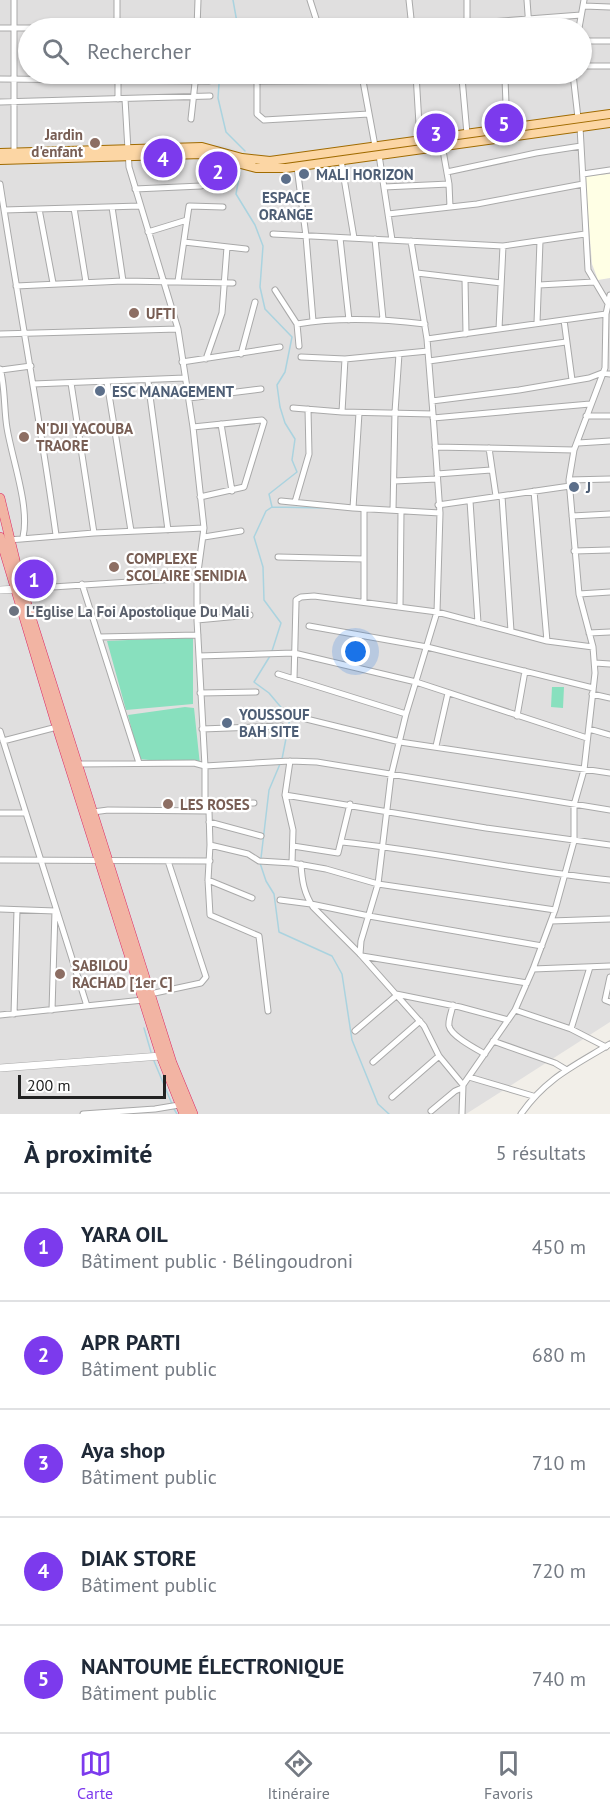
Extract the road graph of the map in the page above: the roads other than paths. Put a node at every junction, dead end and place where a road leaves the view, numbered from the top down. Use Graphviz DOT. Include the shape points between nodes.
graph roads {
  1 [pos="14,0"];
  2 [pos="117,0"];
  3 [pos="198,0"];
  4 [pos="310,0"];
  5 [pos="409,0"];
  6 [pos="467,0"];
  7 [pos="527,0"];
  8 [pos="584,3"];
  9 [pos="610,7"];
  10 [pos="581,15"];
  11 [pos="117,18"];
  12 [pos="197,18"];
  13 [pos="316,18"];
  14 [pos="411,18"];
  15 [pos="467,18"];
  16 [pos="528,18"];
  17 [pos="541,18"];
  18 [pos="581,18"];
  19 [pos="0,28"];
  20 [pos="14,28"];
  21 [pos="18,28"];
  22 [pos="592,41"];
  23 [pos="610,41"];
  24 [pos="592,66"];
  25 [pos="610,66"];
  26 [pos="0,79"];
  27 [pos="14,79"];
  28 [pos="18,79"];
  29 [pos="118,84"];
  30 [pos="196,84"];
  31 [pos="257,84"];
  32 [pos="364,84"];
  33 [pos="416,84"];
  34 [pos="463,84"];
  35 [pos="505,84"];
  36 [pos="574,84"];
  37 [pos="210,96"];
  38 [pos="194,97"];
  39 [pos="118,99"];
  40 [pos="125,99"];
  41 [pos="0,102"];
  42 [pos="14,102"];
  43 [pos="369,114"];
  44 [pos="610,114"];
  45 [pos="191,119"];
  46 [pos="579,122"];
  47 [pos="610,123"];
  48 [pos="507,128"];
  49 [pos="467,134"];
  50 [pos="420,144"];
  51 [pos="442,145"];
  52 [pos="375,146"];
  53 [pos="581,146"];
  54 [pos="14,152"];
  55 [pos="0,153"];
  56 [pos="128,153"];
  57 [pos="379,155"];
  58 [pos="0,160"];
  59 [pos="340,160"];
  60 [pos="297,166"];
  61 [pos="610,170"];
  62 [pos="447,172"];
  63 [pos="583,174"];
  64 [pos="0,184"];
  65 [pos="449,184"];
  66 [pos="583,184"];
  67 [pos="201,186"];
  68 [pos="384,187"];
  69 [pos="135,189"];
  70 [pos="140,206"];
  71 [pos="112,207"];
  72 [pos="223,207"];
  73 [pos="450,207"];
  74 [pos="74,208"];
  75 [pos="39,209"];
  76 [pos="4,210"];
  77 [pos="388,214"];
  78 [pos="187,220"];
  79 [pos="148,232"];
  80 [pos="273,234"];
  81 [pos="585,234"];
  82 [pos="306,236"];
  83 [pos="340,238"];
  84 [pos="354,238"];
  85 [pos="375,239"];
  86 [pos="392,240"];
  87 [pos="411,241"];
  88 [pos="540,241"];
  89 [pos="184,242"];
  90 [pos="503,246"];
  91 [pos="227,247"];
  92 [pos="246,249"];
  93 [pos="417,273"];
  94 [pos="465,279"];
  95 [pos="123,281"];
  96 [pos="178,281"];
  97 [pos="86,282"];
  98 [pos="164,282"];
  99 [pos="223,282"];
  100 [pos="594,282"];
  101 [pos="53,283"];
  102 [pos="233,283"];
  103 [pos="501,283"];
  104 [pos="539,285"];
  105 [pos="16,286"];
  106 [pos="275,290"];
  107 [pos="610,295"];
  108 [pos="255,302"];
  109 [pos="607,302"];
  110 [pos="606,314"];
  111 [pos="349,320"];
  112 [pos="383,320"];
  113 [pos="564,320"];
  114 [pos="313,321"];
  115 [pos="297,324"];
  116 [pos="425,324"];
  117 [pos="537,324"];
  118 [pos="178,329"];
  119 [pos="499,329"];
  120 [pos="0,334"];
  121 [pos="26,334"];
  122 [pos="466,334"];
  123 [pos="427,339"];
  124 [pos="566,342"];
  125 [pos="299,346"];
  126 [pos="280,347"];
  127 [pos="428,351"];
  128 [pos="241,354"];
  129 [pos="399,354"];
  130 [pos="301,357"];
  131 [pos="206,359"];
  132 [pos="345,359"];
  133 [pos="429,361"];
  134 [pos="182,363"];
  135 [pos="31,366"];
  136 [pos="1,369"];
  137 [pos="602,373"];
  138 [pos="610,374"];
  139 [pos="185,378"];
  140 [pos="572,380"];
  141 [pos="148,381"];
  142 [pos="107,382"];
  143 [pos="71,383"];
  144 [pos="33,384"];
  145 [pos="261,389"];
  146 [pos="189,398"];
  147 [pos="432,401"];
  148 [pos="590,404"];
  149 [pos="293,408"];
  150 [pos="308,409"];
  151 [pos="342,412"];
  152 [pos="359,412"];
  153 [pos="395,412"];
  154 [pos="433,416"];
  155 [pos="586,416"];
  156 [pos="610,416"];
  157 [pos="3,420"];
  158 [pos="221,424"];
  159 [pos="193,427"];
  160 [pos="610,441"];
  161 [pos="578,443"];
  162 [pos="435,447"];
  163 [pos="489,448"];
  164 [pos="574,450"];
  165 [pos="491,470"];
  166 [pos="437,477"];
  167 [pos="610,479"];
  168 [pos="394,481"];
  169 [pos="570,483"];
  170 [pos="232,491"];
  171 [pos="534,491"];
  172 [pos="499,496"];
  173 [pos="201,497"];
  174 [pos="0,498"];
  175 [pos="281,501"];
  176 [pos="471,501"];
  177 [pos="295,502"];
  178 [pos="438,506"];
  179 [pos="352,508"];
  180 [pos="364,509"];
  181 [pos="393,510"];
  182 [pos="401,511"];
  183 [pos="440,513"];
  184 [pos="610,514"];
  185 [pos="572,516"];
  186 [pos="204,528"];
  187 [pos="168,530"];
  188 [pos="131,531"];
  189 [pos="242,531"];
  190 [pos="94,533"];
  191 [pos="56,535"];
  192 [pos="23,537"];
  193 [pos="204,537"];
  194 [pos="5,538"];
  195 [pos="610,550"];
  196 [pos="574,551"];
  197 [pos="278,557"];
  198 [pos="364,559"];
  199 [pos="237,575"];
  200 [pos="197,579"];
  201 [pos="82,584"];
  202 [pos="19,589"];
  203 [pos="0,590"];
  204 [pos="610,592"];
  205 [pos="579,594"];
  206 [pos="364,602"];
  207 [pos="400,607"];
  208 [pos="437,612"];
  209 [pos="250,615"];
  210 [pos="197,620"];
  211 [pos="478,623"];
  212 [pos="309,626"];
  213 [pos="511,631"];
  214 [pos="610,632"];
  215 [pos="589,633"];
  216 [pos="198,635"];
  217 [pos="99,637"];
  218 [pos="547,641"];
  219 [pos="427,647"];
  220 [pos="593,648"];
  221 [pos="294,653"];
  222 [pos="199,656"];
  223 [pos="595,663"];
  224 [pos="610,664"];
  225 [pos="525,671"];
  226 [pos="278,674"];
  227 [pos="294,679"];
  228 [pos="417,682"];
  229 [pos="592,691"];
  230 [pos="256,692"];
  231 [pos="200,693"];
  232 [pos="448,693"];
  233 [pos="610,698"];
  234 [pos="406,714"];
  235 [pos="294,716"];
  236 [pos="517,716"];
  237 [pos="281,726"];
  238 [pos="57,727"];
  239 [pos="202,729"];
  240 [pos="589,729"];
  241 [pos="0,731"];
  242 [pos="610,735"];
  243 [pos="587,738"];
  244 [pos="399,742"];
  245 [pos="2,744"];
  246 [pos="436,746"];
  247 [pos="290,761"];
  248 [pos="139,763"];
  249 [pos="78,764"];
  250 [pos="205,766"];
  251 [pos="584,770"];
  252 [pos="610,773"];
  253 [pos="391,776"];
  254 [pos="285,795"];
  255 [pos="254,803"];
  256 [pos="205,804"];
  257 [pos="350,804"];
  258 [pos="574,805"];
  259 [pos="610,810"];
  260 [pos="209,811"];
  261 [pos="386,811"];
  262 [pos="93,812"];
  263 [pos="0,813"];
  264 [pos="26,813"];
  265 [pos="209,822"];
  266 [pos="261,836"];
  267 [pos="574,841"];
  268 [pos="342,842"];
  269 [pos="210,845"];
  270 [pos="610,845"];
  271 [pos="293,846"];
  272 [pos="382,846"];
  273 [pos="0,860"];
  274 [pos="40,860"];
  275 [pos="104,860"];
  276 [pos="168,861"];
  277 [pos="210,861"];
  278 [pos="292,862"];
  279 [pos="301,864"];
  280 [pos="564,875"];
  281 [pos="208,880"];
  282 [pos="610,880"];
  283 [pos="378,884"];
  284 [pos="252,898"];
  285 [pos="280,900"];
  286 [pos="311,904"];
  287 [pos="0,909"];
  288 [pos="17,910"];
  289 [pos="55,910"];
  290 [pos="555,910"];
  291 [pos="369,916"];
  292 [pos="610,919"];
  293 [pos="551,921"];
  294 [pos="543,946"];
  295 [pos="361,955"];
  296 [pos="610,966"];
  297 [pos="590,967"];
  298 [pos="533,969"];
  299 [pos="610,977"];
  300 [pos="527,983"];
  301 [pos="395,995"];
  302 [pos="147,997"];
  303 [pos="610,1002"];
  304 [pos="453,1005"];
  305 [pos="87,1006"];
  306 [pos="52,1010"];
  307 [pos="515,1010"];
  308 [pos="268,1011"];
  309 [pos="14,1014"];
  310 [pos="0,1015"];
  311 [pos="508,1020"];
  312 [pos="420,1022"];
  313 [pos="571,1029"];
  314 [pos="355,1031"];
  315 [pos="493,1041"];
  316 [pos="608,1045"];
  317 [pos="485,1054"];
  318 [pos="161,1056"];
  319 [pos="439,1056"];
  320 [pos="373,1062"];
  321 [pos="0,1068"];
  322 [pos="565,1069"];
  323 [pos="469,1077"];
  324 [pos="463,1087"];
  325 [pos="533,1096"];
  326 [pos="392,1097"];
  327 [pos="179,1105"];
  328 [pos="431,1111"];
  329 [pos="155,1112"];
  330 [pos="121,1113"];
  331 [pos="84,1114"];
  332 [pos="183,1114"];
  333 [pos="193,1114"];
  334 [pos="462,1114"];
  335 [pos="521,1114"];
  1 -- 20 [label="street"];
  2 -- 11 [label="street"];
  3 -- 12 [label="street"];
  4 -- 13 [label="street"];
  5 -- 14 [label="street"];
  6 -- 15 [label="street"];
  7 -- 16 [label="street"];
  8 -- 9 [label="street"];
  8 -- 10 [label="street"];
  10 -- 17 [label="street"];
  10 -- 18 [label="street"];
  19 -- 20 [label="street"];
  20 -- 21 [label="street"];
  20 -- 27 [label="street"];
  22 -- 23 [label="street"];
  24 -- 25 [label="street"];
  26 -- 27 [label="street"];
  27 -- 28 [label="street"];
  27 -- 42 [label="street"];
  29 -- 39 [label="street"];
  30 -- 38 [label="street"];
  31 -- 43 [label="street" via="257,114 264,120"];
  32 -- 43 [label="street"];
  33 -- 50 [label="street"];
  34 -- 49 [label="street"];
  35 -- 48 [label="street"];
  36 -- 46 [label="street"];
  37 -- 38 [label="street"];
  38 -- 40 [label="street"];
  38 -- 45 [label="street"];
  39 -- 40 [label="street"];
  39 -- 42 [label="street"];
  40 -- 56 [label="street"];
  41 -- 42 [label="street"];
  42 -- 54 [label="street"];
  43 -- 52 [label="street"];
  44 -- 46 [label="main road"];
  46 -- 47 [label="main road"];
  46 -- 48 [label="main road"];
  46 -- 51 [label="main road"];
  46 -- 53 [label="street"];
  48 -- 49 [label="main road"];
  49 -- 50 [label="main road"];
  50 -- 51 [label="main road"];
  50 -- 52 [label="main road"];
  50 -- 57 [label="main road"];
  51 -- 62 [label="street"];
  52 -- 56 [label="main road" via="270,161 202,147"];
  53 -- 62 [label="street"];
  53 -- 63 [label="street"];
  54 -- 55 [label="main road"];
  54 -- 56 [label="main road"];
  56 -- 58 [label="main road"];
  56 -- 60 [label="main road" via="202,154 256,168"];
  56 -- 69 [label="street"];
  57 -- 59 [label="main road"];
  57 -- 68 [label="street"];
  59 -- 60 [label="main road"];
  59 -- 84 [label="street"];
  60 -- 82 [label="street"];
  61 -- 63 [label="street"];
  62 -- 65 [label="street"];
  63 -- 66 [label="street"];
  64 -- 76 [label="street"];
  65 -- 68 [label="street"];
  65 -- 73 [label="street"];
  66 -- 73 [label="street"];
  66 -- 81 [label="street"];
  67 -- 69 [label="street"];
  68 -- 77 [label="street"];
  69 -- 70 [label="street"];
  70 -- 71 [label="street"];
  70 -- 79 [label="street"];
  71 -- 74 [label="street"];
  71 -- 95 [label="street"];
  72 -- 78 [label="street" via="189,206"];
  73 -- 77 [label="street"];
  74 -- 75 [label="street"];
  74 -- 97 [label="street"];
  75 -- 76 [label="street"];
  75 -- 101 [label="street"];
  76 -- 105 [label="street"];
  77 -- 86 [label="street"];
  78 -- 79 [label="street"];
  78 -- 89 [label="street"];
  79 -- 98 [label="street"];
  80 -- 82 [label="street"];
  81 -- 88 [label="street"];
  81 -- 100 [label="street" via="588,270"];
  82 -- 83 [label="street"];
  82 -- 114 [label="street"];
  83 -- 84 [label="street"];
  83 -- 111 [label="street"];
  84 -- 85 [label="street"];
  85 -- 86 [label="street"];
  85 -- 112 [label="street"];
  86 -- 87 [label="street"];
  87 -- 90 [label="street"];
  87 -- 93 [label="street"];
  88 -- 90 [label="street"];
  88 -- 104 [label="street"];
  89 -- 91 [label="street"];
  89 -- 96 [label="street"];
  90 -- 103 [label="street"];
  91 -- 92 [label="street"];
  91 -- 99 [label="street"];
  93 -- 94 [label="street"];
  93 -- 103 [label="street"];
  93 -- 116 [label="street"];
  94 -- 103 [label="street"];
  94 -- 122 [label="street"];
  95 -- 97 [label="street"];
  95 -- 98 [label="street"];
  96 -- 98 [label="street"];
  96 -- 99 [label="street"];
  97 -- 101 [label="street"];
  98 -- 118 [label="street"];
  99 -- 102 [label="street"];
  99 -- 131 [label="street" via="222,313"];
  100 -- 104 [label="street"];
  100 -- 109 [label="street"];
  101 -- 105 [label="street"];
  103 -- 119 [label="street"];
  104 -- 117 [label="street"];
  105 -- 121 [label="street"];
  106 -- 115 [label="street"];
  107 -- 109 [label="street"];
  108 -- 128 [label="street"];
  109 -- 110 [label="street"];
  110 -- 113 [label="street"];
  110 -- 137 [label="street"];
  111 -- 112 [label="street"];
  111 -- 114 [label="street"];
  112 -- 116 [label="street"];
  113 -- 117 [label="street"];
  113 -- 124 [label="street"];
  114 -- 115 [label="street"];
  115 -- 125 [label="street"];
  116 -- 123 [label="street"];
  117 -- 119 [label="street"];
  118 -- 121 [label="street"];
  118 -- 134 [label="street"];
  119 -- 122 [label="street"];
  120 -- 121 [label="street"];
  121 -- 135 [label="street"];
  122 -- 123 [label="street"];
  123 -- 127 [label="street"];
  124 -- 133 [label="street"];
  124 -- 140 [label="street"];
  126 -- 128 [label="street"];
  127 -- 129 [label="street"];
  127 -- 133 [label="street"];
  128 -- 131 [label="street"];
  129 -- 132 [label="street"];
  129 -- 153 [label="street"];
  130 -- 132 [label="street"];
  131 -- 134 [label="street"];
  132 -- 151 [label="street"];
  133 -- 147 [label="street"];
  134 -- 139 [label="street"];
  135 -- 136 [label="street"];
  135 -- 144 [label="street"];
  136 -- 157 [label="street"];
  137 -- 138 [label="street"];
  137 -- 140 [label="street"];
  137 -- 148 [label="street"];
  139 -- 141 [label="street"];
  139 -- 146 [label="street"];
  140 -- 147 [label="street"];
  141 -- 142 [label="street"];
  141 -- 187 [label="street"];
  142 -- 143 [label="street"];
  142 -- 188 [label="street"];
  143 -- 144 [label="street"];
  143 -- 190 [label="street"];
  144 -- 191 [label="street"];
  145 -- 146 [label="street"];
  146 -- 159 [label="street"];
  147 -- 154 [label="street"];
  148 -- 154 [label="street"];
  148 -- 155 [label="street"];
  149 -- 150 [label="street"];
  150 -- 151 [label="street"];
  150 -- 177 [label="street" via="309,454"];
  151 -- 152 [label="street"];
  152 -- 153 [label="street"];
  152 -- 179 [label="street"];
  153 -- 154 [label="street"];
  153 -- 168 [label="street"];
  154 -- 162 [label="street"];
  155 -- 156 [label="street"];
  155 -- 161 [label="street"];
  157 -- 192 [label="street" via="23,505"];
  158 -- 159 [label="street"];
  158 -- 170 [label="street"];
  158 -- 170 [label="street" via="264,422 244,487"];
  159 -- 173 [label="street"];
  160 -- 161 [label="street"];
  161 -- 164 [label="street"];
  162 -- 163 [label="street"];
  162 -- 166 [label="street"];
  163 -- 164 [label="street"];
  163 -- 165 [label="street"];
  164 -- 169 [label="street"];
  165 -- 166 [label="street"];
  165 -- 172 [label="street"];
  166 -- 168 [label="street"];
  166 -- 178 [label="street"];
  167 -- 169 [label="street"];
  168 -- 181 [label="street"];
  169 -- 171 [label="street"];
  169 -- 185 [label="street"];
  170 -- 173 [label="street"];
  171 -- 172 [label="street"];
  171 -- 218 [label="street"];
  172 -- 176 [label="street"];
  172 -- 213 [label="street"];
  173 -- 186 [label="street"];
  174 -- 194 [label="highway"];
  175 -- 177 [label="street"];
  176 -- 178 [label="street"];
  176 -- 211 [label="street"];
  177 -- 179 [label="street"];
  178 -- 183 [label="street"];
  179 -- 180 [label="street"];
  180 -- 181 [label="street"];
  180 -- 198 [label="street"];
  181 -- 182 [label="street"];
  182 -- 183 [label="street"];
  182 -- 207 [label="street"];
  183 -- 208 [label="street"];
  184 -- 185 [label="street"];
  185 -- 196 [label="street"];
  186 -- 187 [label="street"];
  186 -- 193 [label="street"];
  187 -- 188 [label="street"];
  188 -- 190 [label="street"];
  189 -- 193 [label="street"];
  190 -- 191 [label="street"];
  191 -- 192 [label="street"];
  192 -- 194 [label="street"];
  193 -- 200 [label="street"];
  194 -- 202 [label="highway"];
  195 -- 196 [label="street"];
  196 -- 205 [label="street"];
  197 -- 198 [label="street"];
  198 -- 206 [label="street"];
  199 -- 200 [label="street"];
  200 -- 201 [label="street"];
  200 -- 210 [label="street"];
  201 -- 202 [label="street"];
  201 -- 217 [label="street"];
  202 -- 203 [label="street"];
  202 -- 238 [label="highway"];
  202 -- 249 [label="highway"];
  204 -- 205 [label="street"];
  205 -- 215 [label="street"];
  206 -- 207 [label="street"];
  206 -- 221 [label="street" via="298,598"];
  207 -- 208 [label="street"];
  208 -- 211 [label="street"];
  208 -- 219 [label="street"];
  209 -- 210 [label="street"];
  210 -- 216 [label="street"];
  211 -- 213 [label="street"];
  212 -- 219 [label="street"];
  213 -- 218 [label="street"];
  214 -- 215 [label="street"];
  215 -- 220 [label="street"];
  216 -- 217 [label="street"];
  216 -- 222 [label="street"];
  217 -- 248 [label="street"];
  218 -- 220 [label="street"];
  219 -- 225 [label="street"];
  219 -- 228 [label="street"];
  220 -- 223 [label="street"];
  221 -- 222 [label="street"];
  221 -- 227 [label="street"];
  221 -- 228 [label="street"];
  222 -- 231 [label="street"];
  223 -- 224 [label="street"];
  223 -- 229 [label="street"];
  225 -- 229 [label="street"];
  225 -- 236 [label="street"];
  226 -- 227 [label="street"];
  227 -- 234 [label="street"];
  228 -- 232 [label="street"];
  228 -- 234 [label="street"];
  229 -- 233 [label="street"];
  229 -- 240 [label="street"];
  230 -- 231 [label="street"];
  231 -- 239 [label="street"];
  232 -- 236 [label="street"];
  232 -- 246 [label="street"];
  234 -- 244 [label="street"];
  235 -- 244 [label="street"];
  236 -- 243 [label="street"];
  237 -- 239 [label="street"];
  238 -- 245 [label="street"];
  238 -- 275 [label="highway"];
  239 -- 250 [label="street"];
  240 -- 242 [label="street"];
  240 -- 243 [label="street"];
  241 -- 245 [label="street"];
  243 -- 251 [label="street"];
  244 -- 246 [label="street"];
  244 -- 253 [label="street"];
  245 -- 264 [label="street"];
  246 -- 251 [label="street"];
  247 -- 250 [label="street"];
  247 -- 253 [label="street"];
  247 -- 254 [label="street"];
  248 -- 249 [label="street"];
  248 -- 250 [label="street"];
  249 -- 262 [label="highway"];
  250 -- 256 [label="street"];
  251 -- 252 [label="street"];
  251 -- 258 [label="street"];
  253 -- 258 [label="street"];
  253 -- 261 [label="street"];
  254 -- 257 [label="street"];
  254 -- 271 [label="street"];
  255 -- 256 [label="street"];
  256 -- 260 [label="street"];
  257 -- 261 [label="street"];
  257 -- 268 [label="street"];
  258 -- 259 [label="street"];
  258 -- 267 [label="street"];
  260 -- 262 [label="street"];
  260 -- 265 [label="street"];
  261 -- 267 [label="street"];
  261 -- 272 [label="street"];
  262 -- 275 [label="highway"];
  263 -- 264 [label="street"];
  264 -- 274 [label="street"];
  265 -- 266 [label="street"];
  265 -- 269 [label="street"];
  267 -- 270 [label="street"];
  267 -- 280 [label="street"];
  268 -- 271 [label="street" via="335,854"];
  268 -- 272 [label="street"];
  269 -- 277 [label="street"];
  269 -- 278 [label="street" via="261,861"];
  271 -- 278 [label="street"];
  272 -- 280 [label="street"];
  272 -- 283 [label="street"];
  273 -- 274 [label="street"];
  274 -- 275 [label="street"];
  274 -- 289 [label="street"];
  275 -- 276 [label="street"];
  275 -- 302 [label="highway"];
  276 -- 277 [label="street"];
  276 -- 302 [label="street" via="206,977 201,983"];
  277 -- 281 [label="street"];
  278 -- 279 [label="street"];
  279 -- 283 [label="street"];
  279 -- 286 [label="street" via="303,885"];
  280 -- 282 [label="street"];
  280 -- 290 [label="street"];
  281 -- 284 [label="street"];
  281 -- 308 [label="street" via="210,915 259,936"];
  283 -- 290 [label="street"];
  283 -- 291 [label="street"];
  285 -- 286 [label="street"];
  286 -- 291 [label="street"];
  286 -- 295 [label="street"];
  287 -- 288 [label="street"];
  288 -- 289 [label="street"];
  288 -- 309 [label="street"];
  289 -- 305 [label="street"];
  289 -- 306 [label="street"];
  290 -- 293 [label="street"];
  291 -- 294 [label="street"];
  291 -- 295 [label="street"];
  292 -- 293 [label="street"];
  293 -- 294 [label="street"];
  294 -- 298 [label="street"];
  295 -- 300 [label="street"];
  295 -- 301 [label="street"];
  296 -- 297 [label="street"];
  297 -- 298 [label="street"];
  297 -- 313 [label="street"];
  298 -- 300 [label="street"];
  299 -- 303 [label="street" via="605,996"];
  300 -- 307 [label="street"];
  301 -- 304 [label="street"];
  301 -- 312 [label="street"];
  301 -- 314 [label="street"];
  302 -- 305 [label="street"];
  302 -- 318 [label="highway"];
  302 -- 333 [label="highway"];
  304 -- 311 [label="street"];
  304 -- 317 [label="street" via="450,1029"];
  305 -- 306 [label="street"];
  306 -- 309 [label="street"];
  307 -- 311 [label="street"];
  307 -- 313 [label="street"];
  309 -- 310 [label="street"];
  311 -- 315 [label="street"];
  312 -- 319 [label="street"];
  312 -- 320 [label="street"];
  313 -- 316 [label="street"];
  315 -- 317 [label="street"];
  315 -- 322 [label="street"];
  316 -- 322 [label="street"];
  317 -- 323 [label="street"];
  318 -- 321 [label="street"];
  318 -- 327 [label="highway"];
  319 -- 324 [label="street"];
  319 -- 326 [label="street"];
  322 -- 325 [label="street"];
  323 -- 324 [label="street"];
  323 -- 325 [label="street"];
  324 -- 328 [label="street"];
  324 -- 334 [label="street"];
  325 -- 335 [label="street"];
  327 -- 329 [label="street"];
  327 -- 332 [label="highway"];
  329 -- 330 [label="street"];
  330 -- 331 [label="street"];
}
